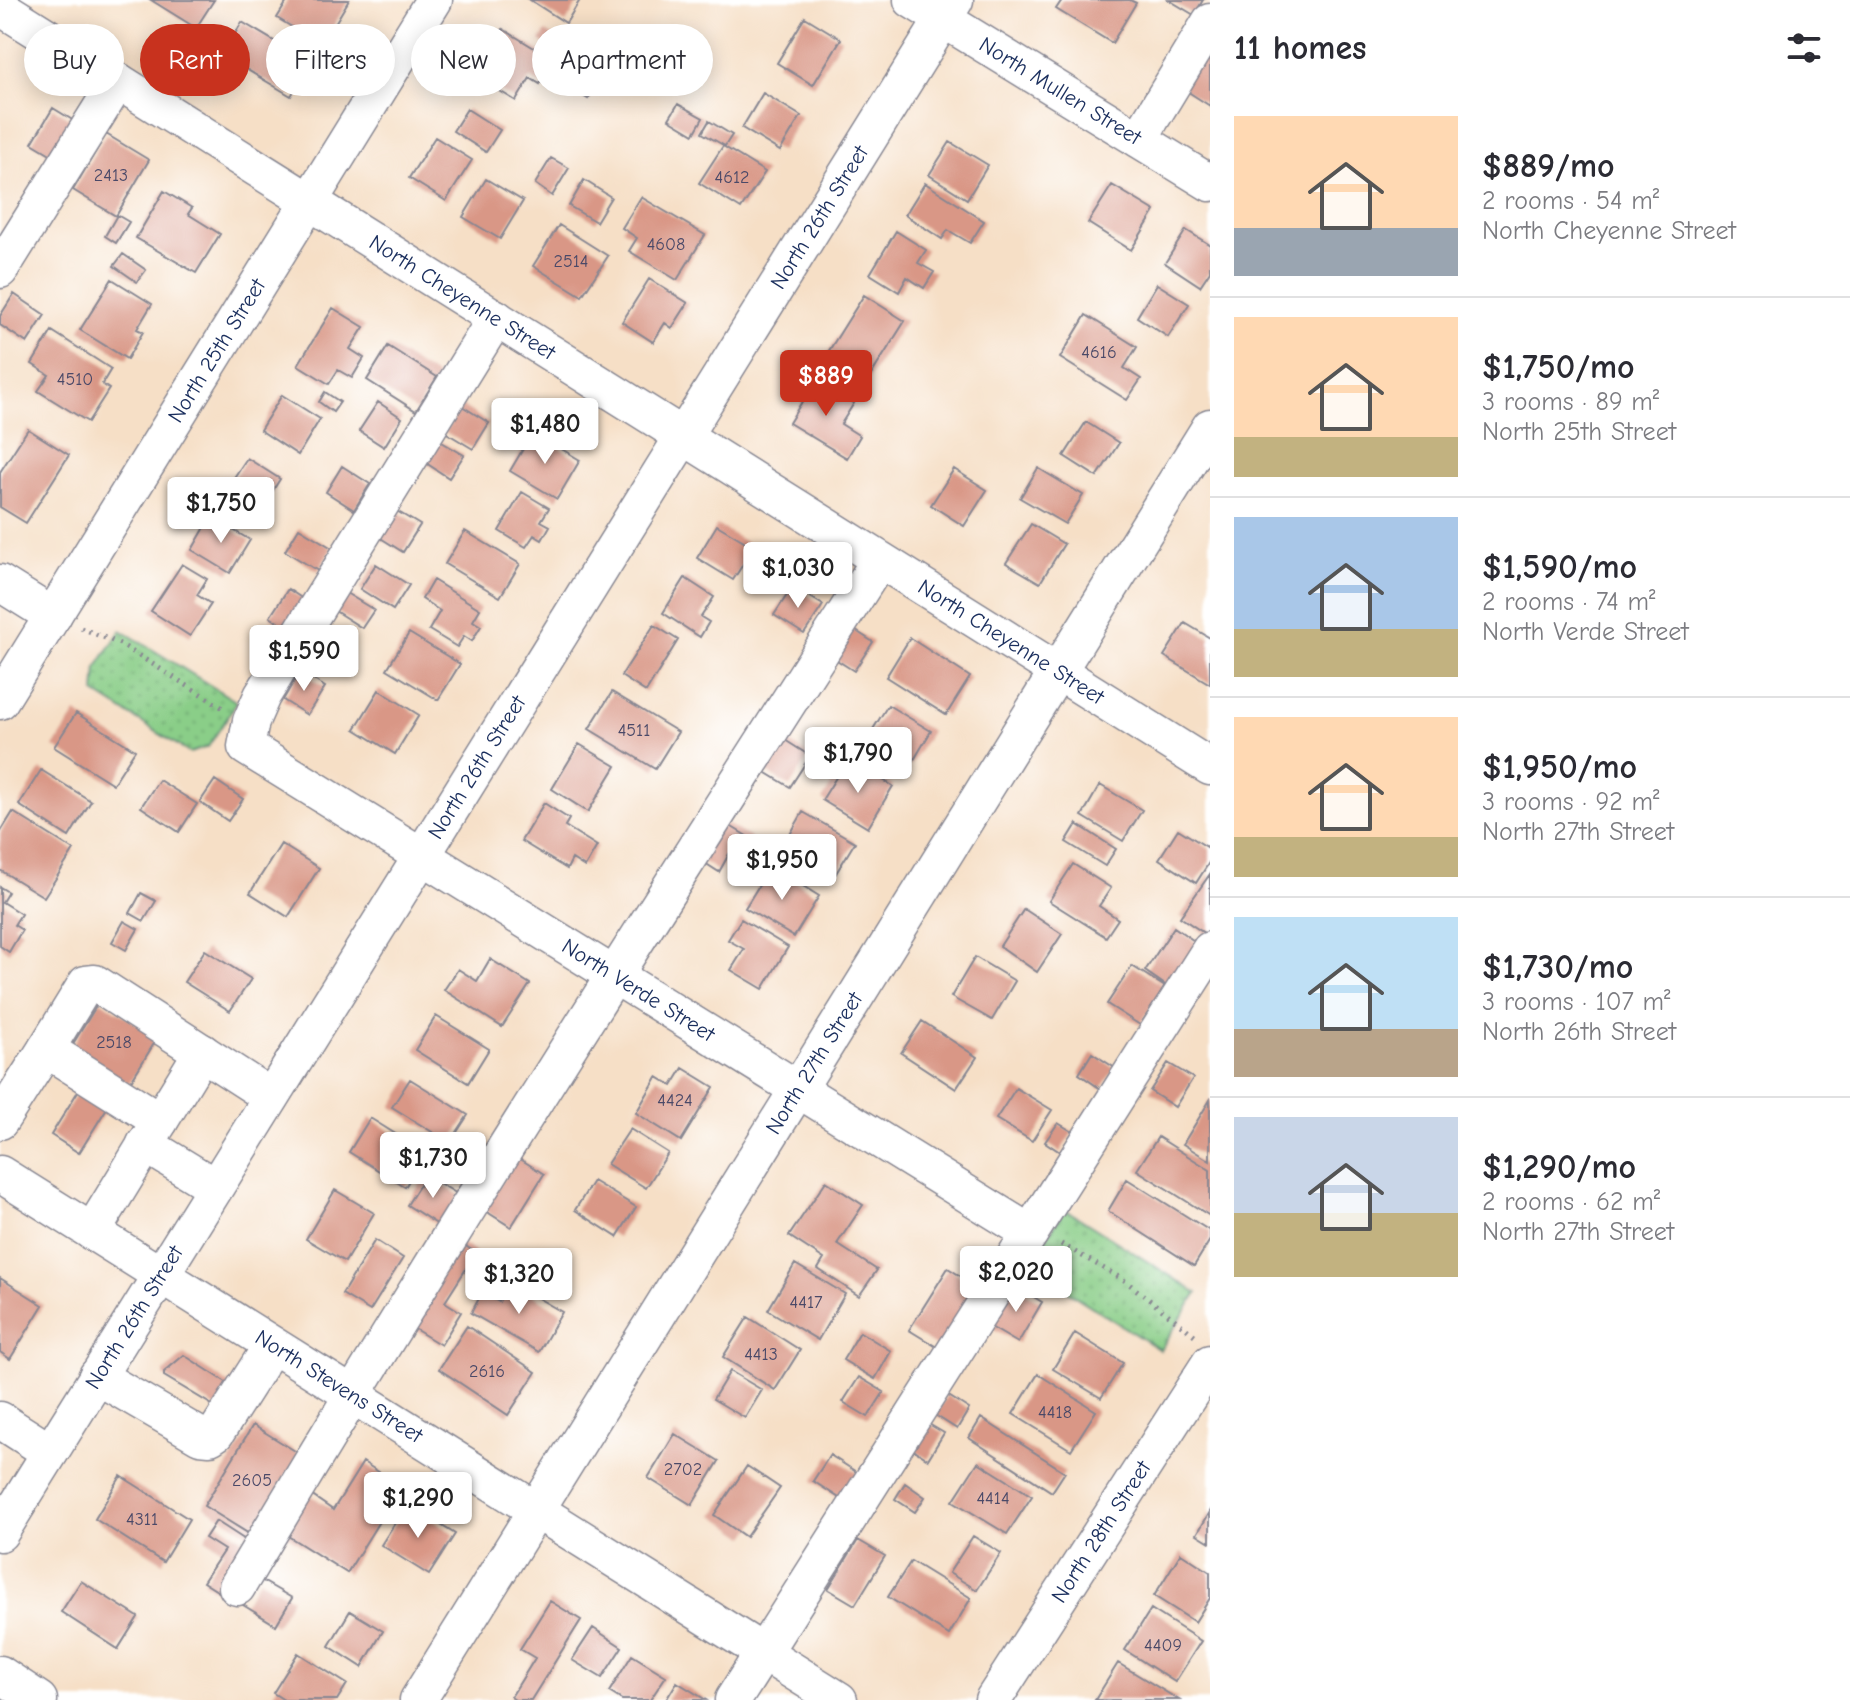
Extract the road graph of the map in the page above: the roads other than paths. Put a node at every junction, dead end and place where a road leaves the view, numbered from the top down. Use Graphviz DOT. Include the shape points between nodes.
graph roads {
  1 [pos="434,0"];
  2 [pos="912,0"];
  3 [pos="0,7"];
  4 [pos="949,10"];
  5 [pos="1210,22"];
  6 [pos="27,24"];
  7 [pos="124,85"];
  8 [pos="109,96"];
  9 [pos="1139,139"];
  10 [pos="1210,183"];
  11 [pos="310,202"];
  12 [pos="0,270"];
  13 [pos="496,318"];
  14 [pos="1210,427"];
  15 [pos="684,437"];
  16 [pos="879,561"];
  17 [pos="0,583"];
  18 [pos="53,616"];
  19 [pos="1058,672"];
  20 [pos="0,701"];
  21 [pos="1210,767"];
  22 [pos="422,856"];
  23 [pos="1210,950"];
  24 [pos="613,976"];
  25 [pos="46,1049"];
  26 [pos="202,1052"];
  27 [pos="799,1088"];
  28 [pos="271,1097"];
  29 [pos="0,1121"];
  30 [pos="153,1133"];
  31 [pos="0,1174"];
  32 [pos="215,1187"];
  33 [pos="92,1232"];
  34 [pos="1030,1233"];
  35 [pos="160,1274"];
  36 [pos="272,1345"];
  37 [pos="1205,1352"];
  38 [pos="97,1376"];
  39 [pos="352,1394"];
  40 [pos="0,1420"];
  41 [pos="50,1452"];
  42 [pos="534,1509"];
  43 [pos="0,1533"];
  44 [pos="237,1587"];
  45 [pos="763,1652"];
  46 [pos="0,1674"];
  47 [pos="39,1700"];
  48 [pos="418,1700"];
  49 [pos="733,1700"];
  50 [pos="839,1700"];
  51 [pos="993,1700"];
  1 -- 11 [label="street, North 25th Street"];
  2 -- 4 [label="street, North Mullen Street"];
  3 -- 6 [label="street, North Cheyenne Street"];
  4 -- 9 [label="street, North Mullen Street"];
  4 -- 15 [label="street, North 26th Street"];
  5 -- 9 [label="street"];
  7 -- 11 [label="street, North Cheyenne Street"];
  8 -- 12 [label="street"];
  9 -- 10 [label="street, North Mullen Street"];
  11 -- 13 [label="street, North Cheyenne Street"];
  11 -- 18 [label="street, North 25th Street"];
  13 -- 15 [label="street, North Cheyenne Street"];
  13 -- 22 [label="street, North Verde Street" via="262,696 246,747"];
  14 -- 19 [label="street, North 27th Street"];
  15 -- 16 [label="street, North Cheyenne Street"];
  15 -- 22 [label="street, North 26th Street"];
  16 -- 19 [label="street, North Cheyenne Street"];
  16 -- 24 [label="street"];
  17 -- 18 [label="street"];
  18 -- 20 [label="street, North 25th Street"];
  19 -- 21 [label="street, North Cheyenne Street"];
  19 -- 27 [label="street, North 27th Street"];
  22 -- 24 [label="street, North Verde Street"];
  22 -- 28 [label="street, North 26th Street"];
  23 -- 34 [label="street"];
  24 -- 27 [label="street, North Verde Street"];
  24 -- 39 [label="street"];
  25 -- 26 [label="street" via="91,983"];
  25 -- 29 [label="street"];
  25 -- 30 [label="street"];
  26 -- 28 [label="street"];
  26 -- 30 [label="street"];
  27 -- 34 [label="street, North Verde Street"];
  27 -- 42 [label="street, North 27th Street"];
  28 -- 32 [label="street, North 26th Street"];
  30 -- 32 [label="street"];
  30 -- 33 [label="street"];
  31 -- 33 [label="street, North Stevens Street"];
  32 -- 35 [label="street, North 26th Street"];
  33 -- 35 [label="street, North Stevens Street"];
  34 -- 45 [label="street"];
  35 -- 36 [label="street, North Stevens Street"];
  35 -- 38 [label="street, North 26th Street"];
  36 -- 38 [label="street" via="210,1437"];
  36 -- 39 [label="street, North Stevens Street"];
  37 -- 51 [label="street, North 28th Street"];
  38 -- 41 [label="street, North 26th Street"];
  39 -- 42 [label="street, North Stevens Street"];
  39 -- 44 [label="street"];
  40 -- 41 [label="street"];
  41 -- 43 [label="street, North 26th Street"];
  42 -- 45 [label="street, North Stevens Street"];
  42 -- 48 [label="street, North 27th Street"];
  45 -- 49 [label="street"];
  45 -- 50 [label="street, North Stevens Street"];
  46 -- 47 [label="street"];
}
